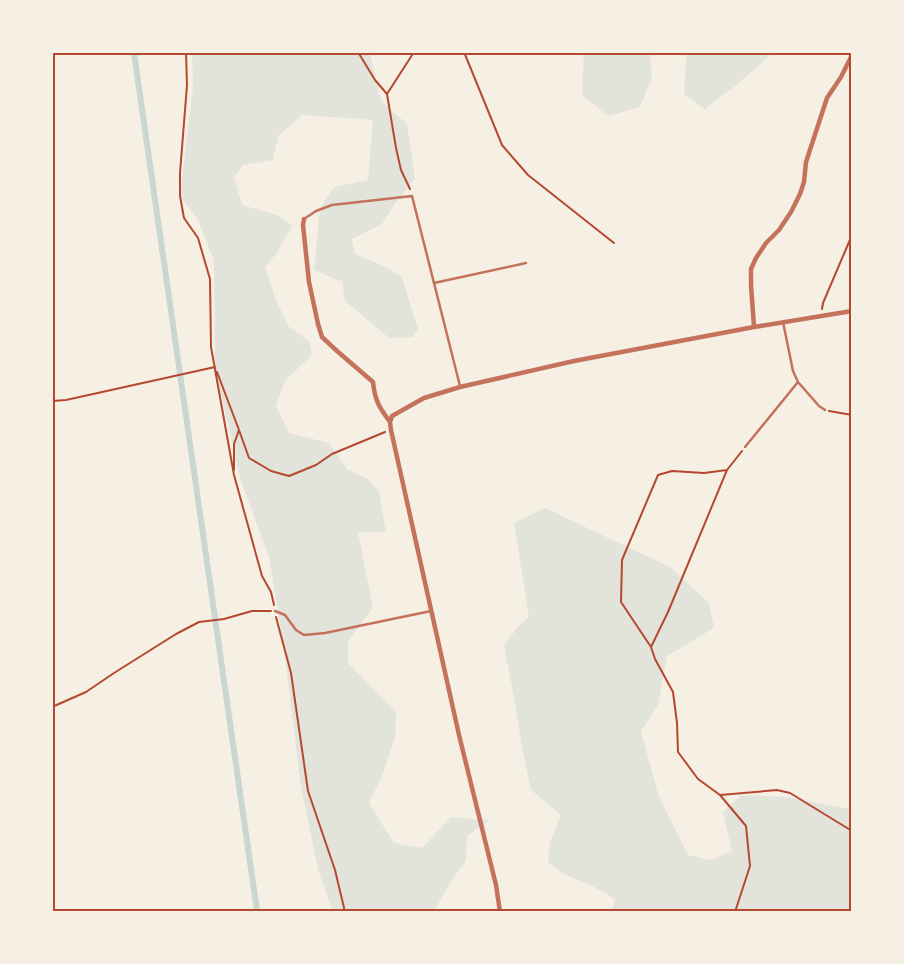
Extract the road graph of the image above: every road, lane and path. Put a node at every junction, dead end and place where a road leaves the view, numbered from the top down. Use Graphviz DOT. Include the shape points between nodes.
graph roads {
  1 [pos="186,52"];
  2 [pos="358,52"];
  3 [pos="414,52"];
  4 [pos="464,52"];
  5 [pos="852,54"];
  6 [pos="387,94"];
  7 [pos="412,196"];
  8 [pos="304,220"];
  9 [pos="852,235"];
  10 [pos="614,243"];
  11 [pos="526,263"];
  12 [pos="434,283"];
  13 [pos="852,311"];
  14 [pos="821,316"];
  15 [pos="783,322"];
  16 [pos="754,326"];
  17 [pos="215,367"];
  18 [pos="798,382"];
  19 [pos="460,388"];
  20 [pos="52,401"];
  21 [pos="825,410"];
  22 [pos="852,415"];
  23 [pos="390,422"];
  24 [pos="239,430"];
  25 [pos="391,430"];
  26 [pos="745,447"];
  27 [pos="727,470"];
  28 [pos="234,475"];
  29 [pos="275,611"];
  30 [pos="432,611"];
  31 [pos="651,647"];
  32 [pos="52,707"];
  33 [pos="720,795"];
  34 [pos="852,831"];
  35 [pos="345,912"];
  36 [pos="500,912"];
  37 [pos="735,912"];
  1 -- 17 [label="path" via="180,196 184,218 198,238 210,279 211,347"];
  2 -- 6 [label="path"];
  3 -- 6 [label="path"];
  4 -- 10 [label="path" via="502,145 528,174"];
  5 -- 16 [label="street" via="827,98 806,162 800,194 751,269"];
  6 -- 7 [label="path" via="401,170"];
  7 -- 8 [label="lane" via="332,205 316,210"];
  7 -- 12 [label="lane"];
  8 -- 23 [label="street" via="309,282 322,337 373,382 378,405"];
  9 -- 14 [label="path" via="823,303"];
  11 -- 12 [label="lane"];
  12 -- 19 [label="lane"];
  13 -- 14 [label="street"];
  14 -- 15 [label="street"];
  15 -- 16 [label="street"];
  15 -- 18 [label="lane"];
  16 -- 19 [label="street" via="574,361"];
  17 -- 20 [label="path"];
  17 -- 24 [label="path"];
  17 -- 28 [label="path"];
  18 -- 21 [label="lane"];
  18 -- 26 [label="lane"];
  19 -- 23 [label="street" via="424,398 396,413"];
  21 -- 22 [label="path"];
  23 -- 25 [label="street"];
  24 -- 25 [label="path" via="249,458 271,471 289,476"];
  24 -- 28 [label="path" via="234,444"];
  25 -- 30 [label="street"];
  26 -- 27 [label="path"];
  27 -- 31 [label="path"];
  27 -- 31 [label="path" via="704,473 672,471 658,475 654,484 622,560 621,602"];
  28 -- 29 [label="path"];
  29 -- 30 [label="lane" via="285,615 304,635"];
  29 -- 32 [label="path" via="252,611 199,622 86,692"];
  29 -- 35 [label="path" via="290,673 308,791 335,870"];
  30 -- 36 [label="street"];
  31 -- 33 [label="path" via="673,692 678,752 698,779"];
  33 -- 34 [label="path" via="777,790 790,794"];
  33 -- 37 [label="path" via="746,826 750,866"];
}
